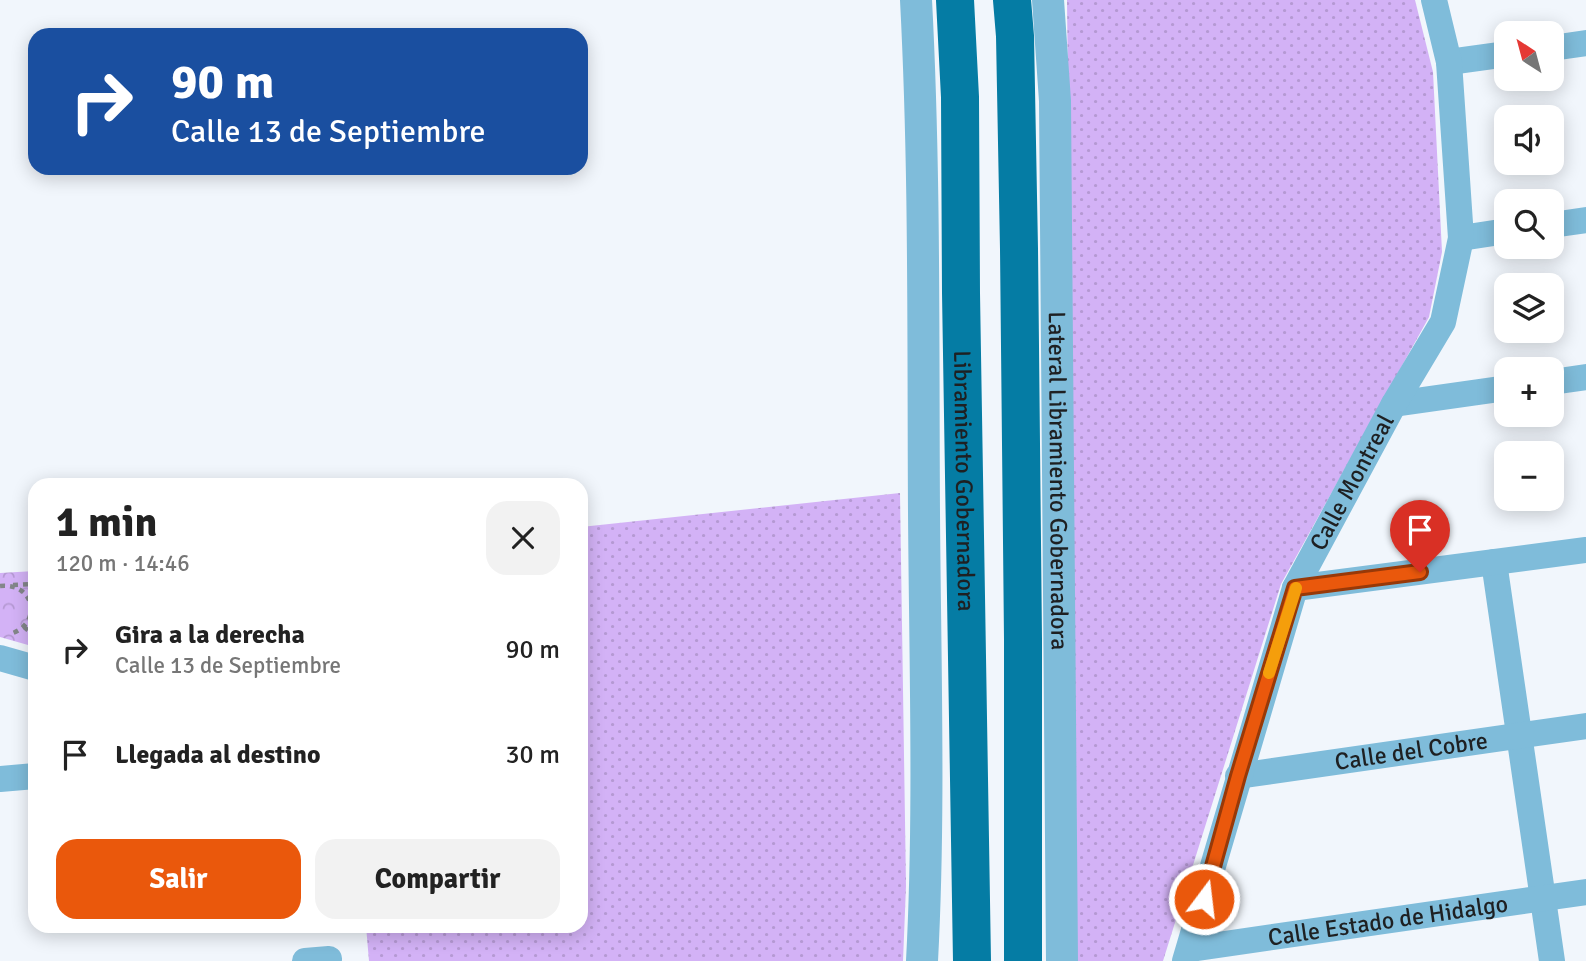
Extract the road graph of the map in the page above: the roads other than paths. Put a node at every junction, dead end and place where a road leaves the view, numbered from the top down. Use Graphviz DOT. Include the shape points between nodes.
graph roads {
  1 [pos="916,0"];
  2 [pos="955,0"];
  3 [pos="1012,0"];
  4 [pos="1048,0"];
  5 [pos="1434,0"];
  6 [pos="1586,43"];
  7 [pos="1564,46"];
  8 [pos="1494,56"];
  9 [pos="1449,62"];
  10 [pos="1586,220"];
  11 [pos="1564,223"];
  12 [pos="1494,233"];
  13 [pos="1461,238"];
  14 [pos="1586,377"];
  15 [pos="1564,380"];
  16 [pos="1494,390"];
  17 [pos="1394,404"];
  18 [pos="1586,550"];
  19 [pos="1494,562"];
  20 [pos="1295,588"];
  21 [pos="2,646"];
  22 [pos="28,663"];
  23 [pos="1586,726"];
  24 [pos="1519,736"];
  25 [pos="1238,776"];
  26 [pos="28,777"];
  27 [pos="0,779"];
  28 [pos="1586,892"];
  29 [pos="1544,898"];
  30 [pos="1187,955"];
  31 [pos="922,961"];
  32 [pos="972,961"];
  33 [pos="1023,961"];
  34 [pos="1062,961"];
  35 [pos="1552,961"];
  1 -- 31 [label="street" via="921,90 927,881"];
  2 -- 32 [label="highway, Libramiento Gobernadora"];
  3 -- 33 [label="highway" via="1019,291"];
  4 -- 34 [label="street, Lateral Libramiento Gobernadora" via="1055,101"];
  5 -- 9 [label="street, Calle Montreal"];
  6 -- 7 [label="street"];
  8 -- 9 [label="street"];
  9 -- 13 [label="street, Calle Montreal"];
  10 -- 11 [label="street"];
  12 -- 13 [label="street"];
  13 -- 17 [label="street, Calle Montreal" via="1443,322"];
  14 -- 15 [label="street"];
  16 -- 17 [label="street"];
  17 -- 20 [label="street, Calle Montreal"];
  18 -- 19 [label="street"];
  19 -- 20 [label="street"];
  19 -- 24 [label="street"];
  20 -- 25 [label="street, Calle Montreal"];
  21 -- 22 [label="street"];
  23 -- 24 [label="street, Calle del Cobre"];
  24 -- 25 [label="street, Calle del Cobre"];
  24 -- 29 [label="street"];
  25 -- 30 [label="street, Calle Montreal"];
  26 -- 27 [label="street"];
  28 -- 29 [label="street, Calle Estado de Hidalgo"];
  29 -- 30 [label="street, Calle Estado de Hidalgo"];
  29 -- 35 [label="street"];
}
